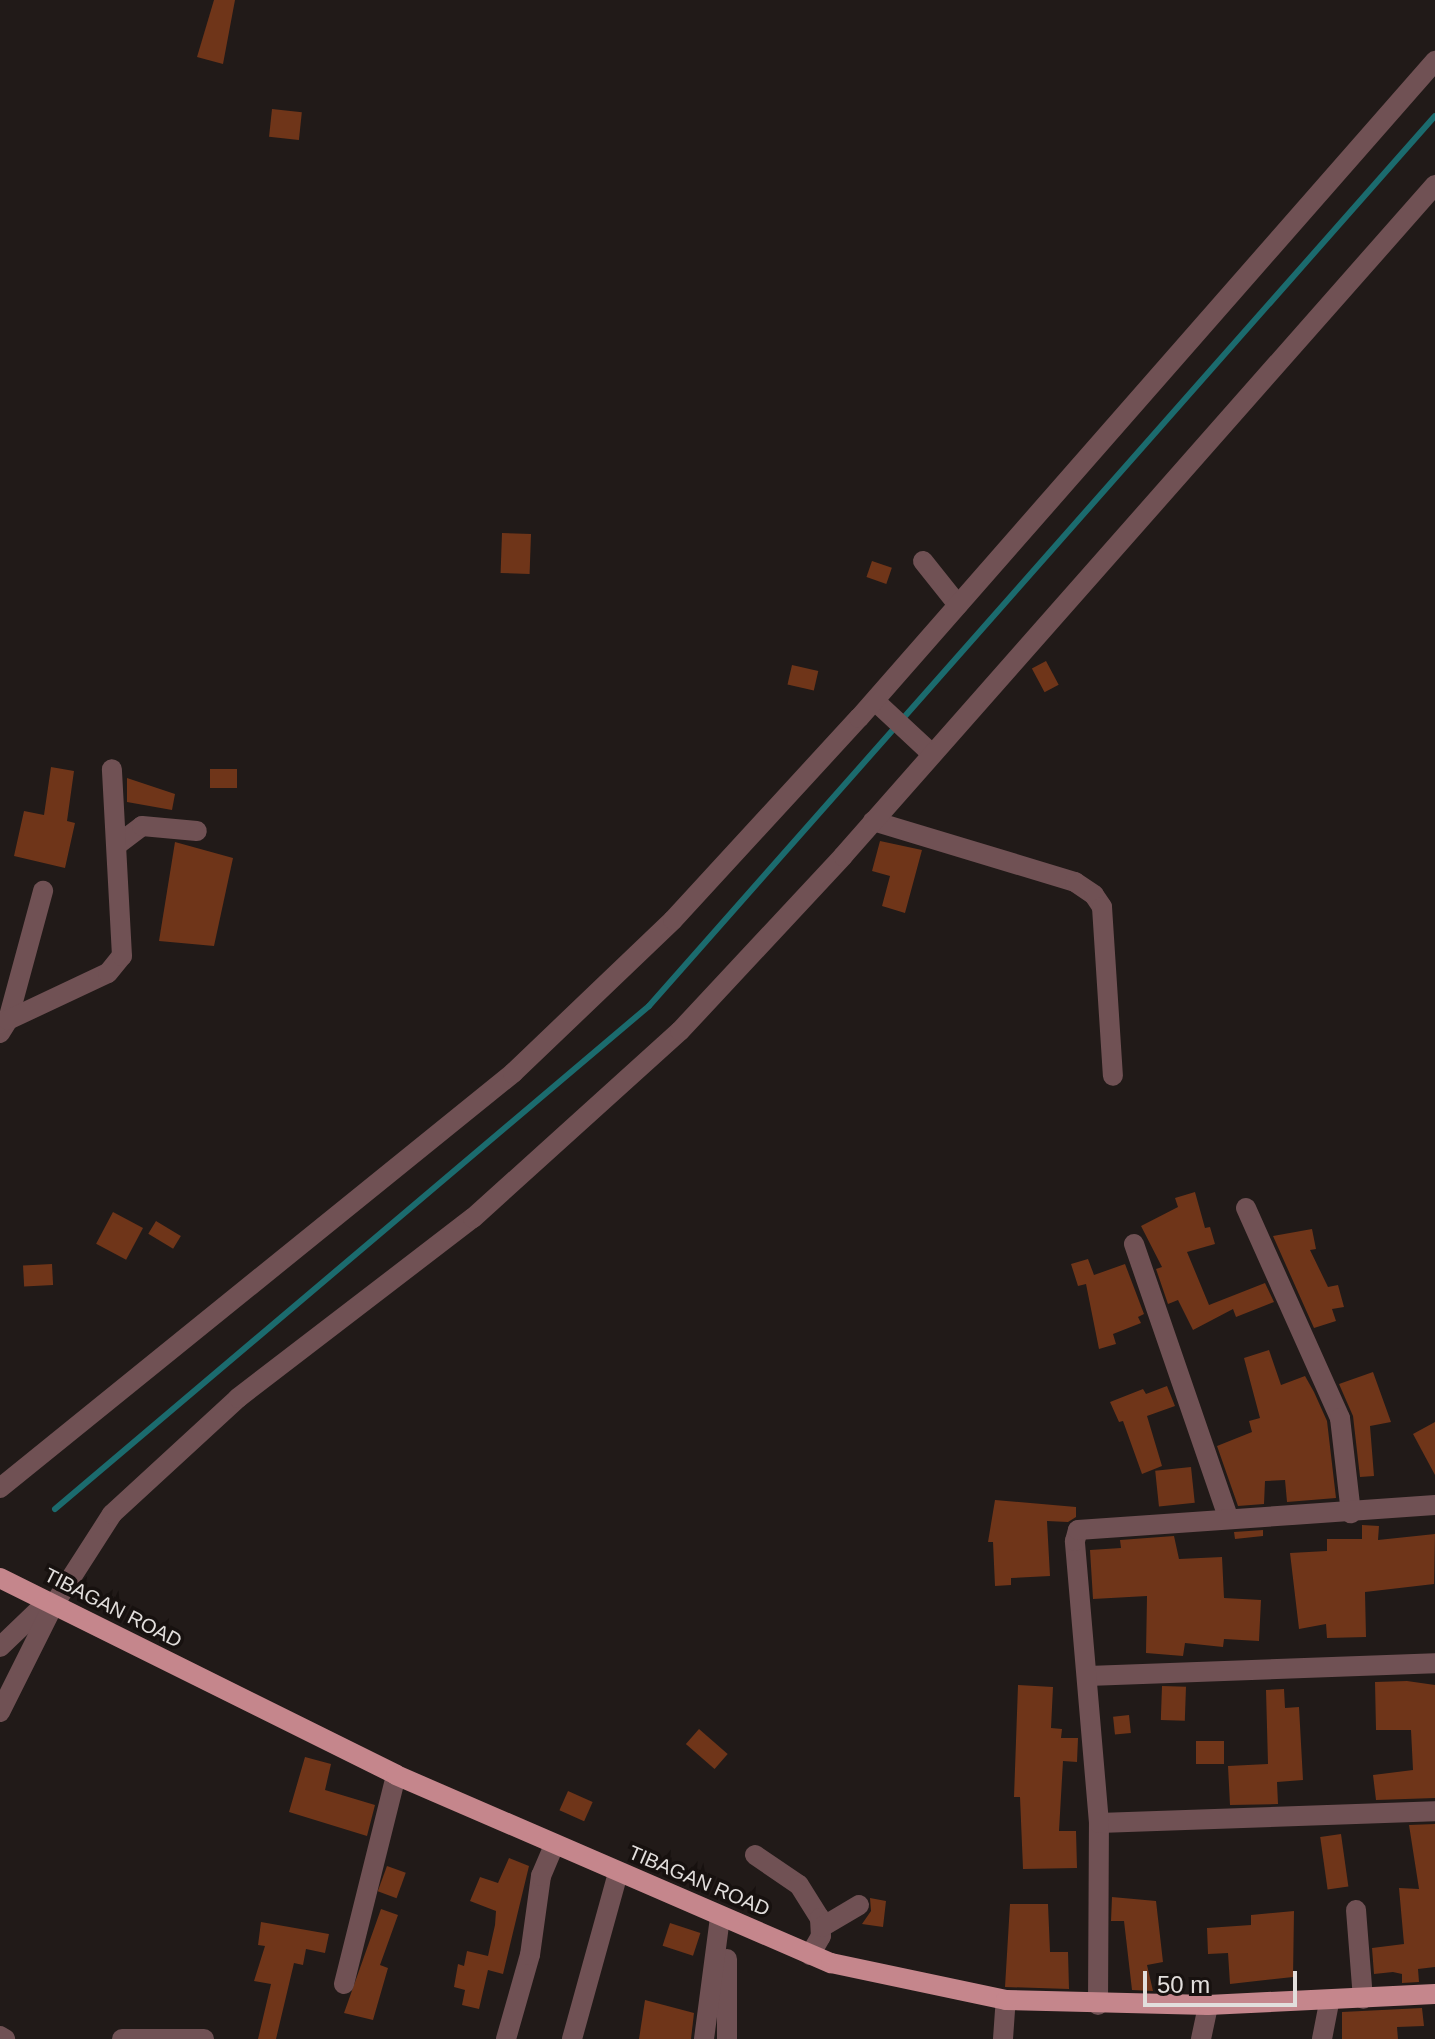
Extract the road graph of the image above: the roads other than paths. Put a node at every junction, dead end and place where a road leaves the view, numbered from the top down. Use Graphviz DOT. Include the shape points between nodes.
graph roads {
  1 [pos="1435,61"];
  2 [pos="1435,185"];
  3 [pos="923,561"];
  4 [pos="958,605"];
  5 [pos="880,705"];
  6 [pos="927,749"];
  7 [pos="112,769"];
  8 [pos="873,821"];
  9 [pos="197,831"];
  10 [pos="117,845"];
  11 [pos="43,891"];
  12 [pos="4,1026"];
  13 [pos="1113,1076"];
  14 [pos="1246,1208"];
  15 [pos="1134,1244"];
  16 [pos="0,1488"];
  17 [pos="1435,1505"];
  18 [pos="1351,1513"];
  19 [pos="1228,1517"];
  20 [pos="0,1578"];
  21 [pos="50,1605"];
  22 [pos="0,1647"];
  23 [pos="1435,1663"];
  24 [pos="1088,1676"];
  25 [pos="0,1712"];
  26 [pos="396,1775"];
  27 [pos="1435,1811"];
  28 [pos="1099,1823"];
  29 [pos="554,1845"];
  30 [pos="755,1855"];
  31 [pos="618,1873"];
  32 [pos="859,1905"];
  33 [pos="1356,1910"];
  34 [pos="727,1921"];
  35 [pos="822,1927"];
  36 [pos="810,1955"];
  37 [pos="344,1984"];
  38 [pos="1435,1994"];
  39 [pos="1363,1999"];
  40 [pos="1006,2000"];
  41 [pos="1329,2002"];
  42 [pos="1098,2005"];
  43 [pos="1208,2005"];
  44 [pos="0,2036"];
  45 [pos="5,2039"];
  46 [pos="122,2039"];
  47 [pos="204,2039"];
  48 [pos="506,2039"];
  49 [pos="572,2039"];
  50 [pos="704,2039"];
  51 [pos="727,2039"];
  52 [pos="1003,2039"];
  53 [pos="1201,2039"];
  54 [pos="1322,2039"];
  1 -- 4 [label="street"];
  2 -- 6 [label="street"];
  3 -- 4 [label="street"];
  4 -- 5 [label="street"];
  5 -- 6 [label="street"];
  5 -- 16 [label="street" via="673,920 513,1073"];
  6 -- 8 [label="street"];
  7 -- 10 [label="street"];
  8 -- 13 [label="street" via="1075,882 1094,895 1102,907"];
  8 -- 21 [label="street" via="680,1031 473,1218 238,1398 112,1514"];
  9 -- 10 [label="street" via="142,826"];
  10 -- 12 [label="street" via="122,956 108,973"];
  11 -- 12 [label="street"];
  14 -- 18 [label="street" via="1340,1418"];
  15 -- 19 [label="street" via="1151,1318"];
  17 -- 18 [label="street"];
  18 -- 19 [label="street"];
  19 -- 24 [label="street" via="1078,1530"];
  20 -- 21 [label="main road, TIBAGAN ROAD"];
  21 -- 22 [label="street"];
  21 -- 25 [label="street"];
  21 -- 26 [label="main road, TIBAGAN ROAD"];
  23 -- 24 [label="street"];
  24 -- 28 [label="street"];
  26 -- 29 [label="main road, TIBAGAN ROAD"];
  26 -- 37 [label="street"];
  27 -- 28 [label="street"];
  28 -- 42 [label="street"];
  29 -- 31 [label="main road, TIBAGAN ROAD"];
  29 -- 48 [label="street" via="541,1876 530,1955"];
  30 -- 35 [label="street" via="799,1885"];
  31 -- 34 [label="main road, TIBAGAN ROAD"];
  31 -- 49 [label="street"];
  32 -- 35 [label="street"];
  33 -- 39 [label="street"];
  34 -- 36 [label="main road, TIBAGAN ROAD"];
  34 -- 50 [label="street"];
  34 -- 51 [label="street"];
  35 -- 36 [label="street"];
  36 -- 40 [label="main road, TIBAGAN ROAD" via="918,1984"];
  38 -- 39 [label="main road, TIBAGAN ROAD"];
  39 -- 41 [label="main road, TIBAGAN ROAD"];
  40 -- 42 [label="main road, TIBAGAN ROAD"];
  40 -- 52 [label="street"];
  41 -- 43 [label="main road, TIBAGAN ROAD"];
  41 -- 54 [label="street"];
  42 -- 43 [label="main road, TIBAGAN ROAD"];
  43 -- 53 [label="street"];
  44 -- 45 [label="street"];
  46 -- 47 [label="street"];
}
